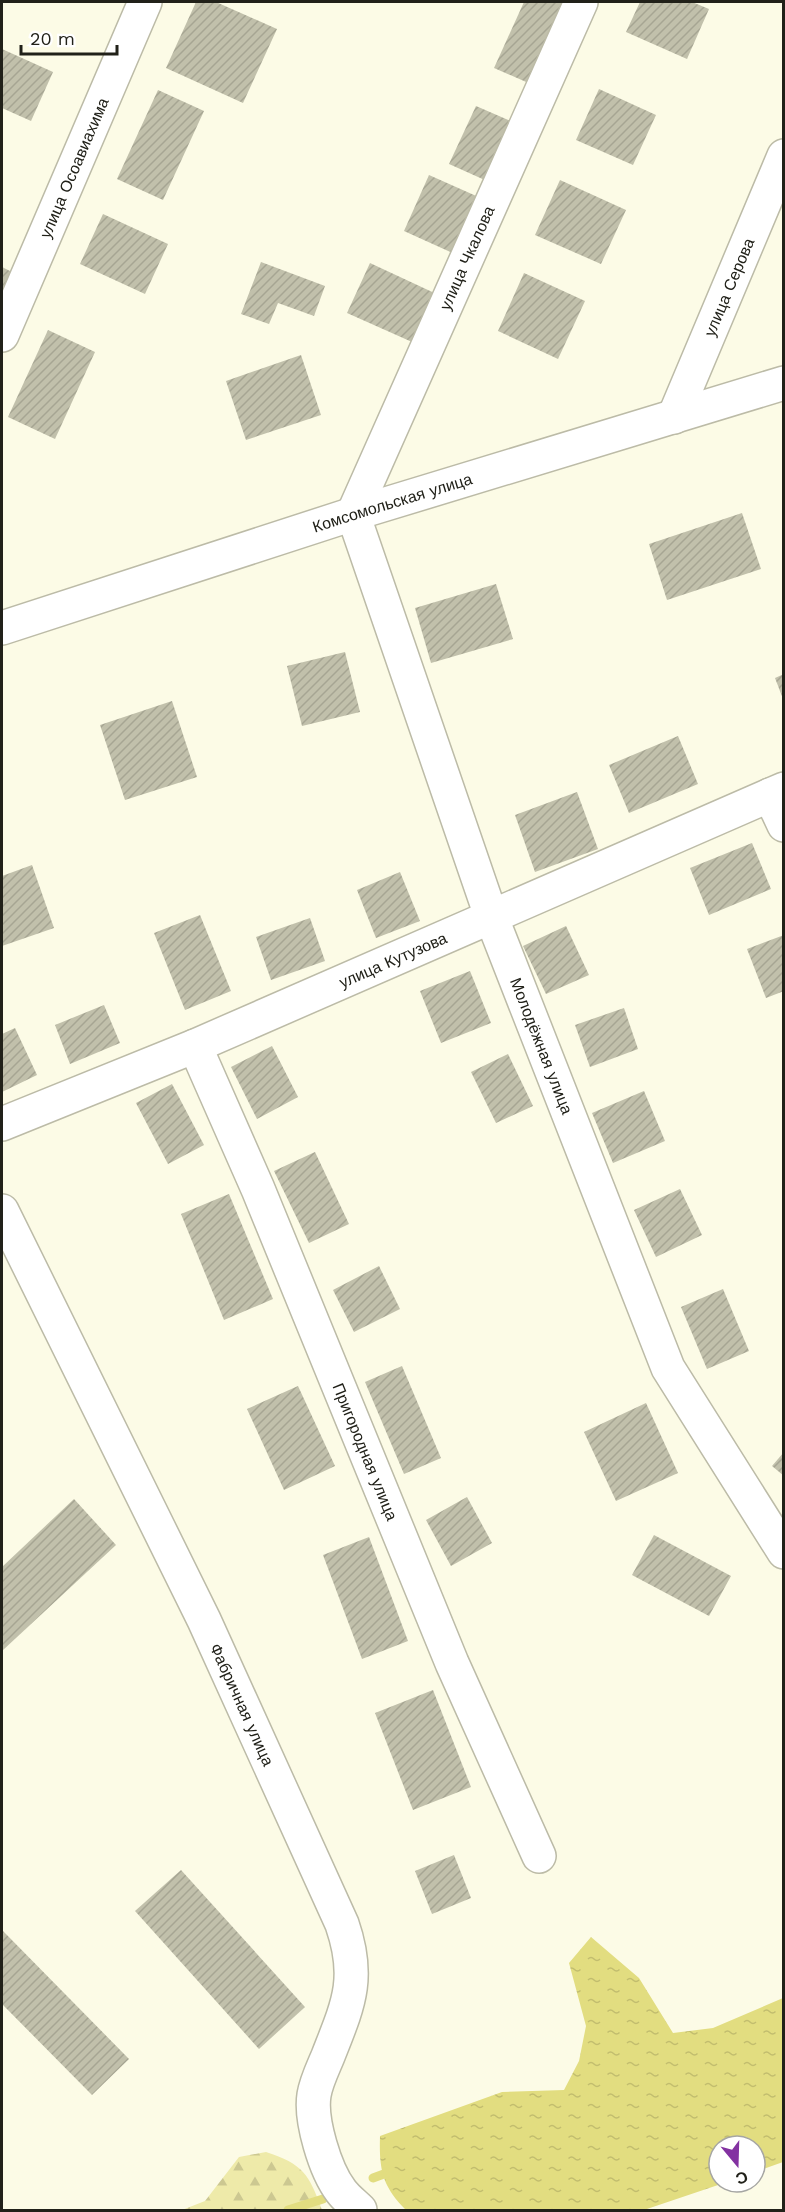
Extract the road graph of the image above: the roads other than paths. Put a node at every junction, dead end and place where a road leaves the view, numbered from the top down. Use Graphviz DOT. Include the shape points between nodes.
graph roads {
  1 [pos="145,2"];
  2 [pos="581,2"];
  3 [pos="783,156"];
  4 [pos="2,335"];
  5 [pos="783,383"];
  6 [pos="674,417"];
  7 [pos="352,514"];
  8 [pos="2,627"];
  9 [pos="777,792"];
  10 [pos="783,825"];
  11 [pos="492,916"];
  12 [pos="195,1046"];
  13 [pos="2,1124"];
  14 [pos="2,1211"];
  15 [pos="783,1552"];
  16 [pos="538,1856"];
  17 [pos="360,2211"];
  1 -- 4 [label="street, улица Осоавиахима"];
  2 -- 7 [label="street, улица Чкалова"];
  3 -- 6 [label="street, улица Серова"];
  5 -- 6 [label="street, Комсомольская улица"];
  6 -- 7 [label="street, Комсомольская улица"];
  7 -- 8 [label="street, Комсомольская улица"];
  7 -- 11 [label="street, Молодёжная улица"];
  9 -- 10 [label="street"];
  9 -- 11 [label="street, улица Кутузова"];
  11 -- 12 [label="street, улица Кутузова"];
  11 -- 15 [label="street, Молодёжная улица" via="668,1368"];
  12 -- 13 [label="street, улица Кутузова"];
  12 -- 16 [label="street, Пригородная улица" via="258,1189 447,1652"];
  14 -- 17 [label="street, Фабричная улица" via="204,1620 342,1924 351,1951 349,2002 314,2092 313,2110 319,2138 340,2190"];
}
